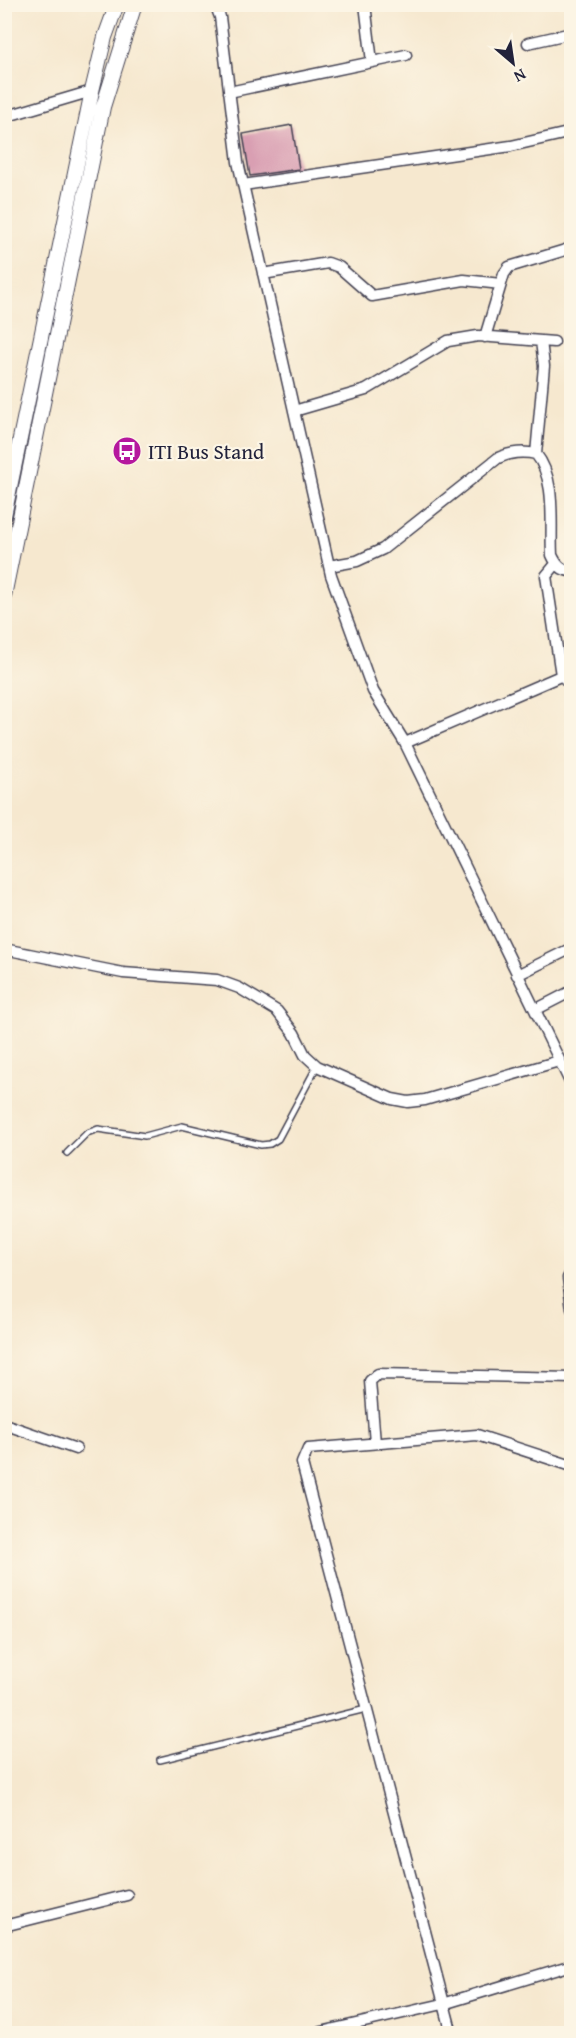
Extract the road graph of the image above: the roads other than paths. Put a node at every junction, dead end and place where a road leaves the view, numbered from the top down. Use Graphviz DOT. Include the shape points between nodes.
graph roads {
  1 [pos="117,4"];
  2 [pos="135,4"];
  3 [pos="215,4"];
  4 [pos="365,4"];
  5 [pos="572,33"];
  6 [pos="528,43"];
  7 [pos="406,55"];
  8 [pos="372,62"];
  9 [pos="92,91"];
  10 [pos="229,92"];
  11 [pos="4,117"];
  12 [pos="572,132"];
  13 [pos="243,185"];
  14 [pos="572,248"];
  15 [pos="263,274"];
  16 [pos="501,284"];
  17 [pos="48,303"];
  18 [pos="64,306"];
  19 [pos="485,336"];
  20 [pos="541,341"];
  21 [pos="554,342"];
  22 [pos="39,349"];
  23 [pos="55,351"];
  24 [pos="294,411"];
  25 [pos="536,454"];
  26 [pos="4,516"];
  27 [pos="556,564"];
  28 [pos="329,566"];
  29 [pos="572,571"];
  30 [pos="4,596"];
  31 [pos="566,673"];
  32 [pos="572,686"];
  33 [pos="405,743"];
  34 [pos="572,948"];
  35 [pos="4,949"];
  36 [pos="517,975"];
  37 [pos="572,991"];
  38 [pos="535,1010"];
  39 [pos="559,1061"];
  40 [pos="317,1066"];
  41 [pos="572,1086"];
  42 [pos="67,1153"];
  43 [pos="572,1271"];
  44 [pos="572,1309"];
  45 [pos="572,1378"];
  46 [pos="4,1424"];
  47 [pos="375,1443"];
  48 [pos="76,1449"];
  49 [pos="572,1466"];
  50 [pos="366,1709"];
  51 [pos="160,1760"];
  52 [pos="127,1895"];
  53 [pos="4,1926"];
  54 [pos="572,1965"];
  55 [pos="443,2004"];
  56 [pos="312,2034"];
  57 [pos="452,2034"];
  1 -- 9 [label="street"];
  2 -- 18 [label="street" via="103,107"];
  3 -- 10 [label="street"];
  4 -- 8 [label="street"];
  5 -- 6 [label="street"];
  7 -- 8 [label="street"];
  8 -- 10 [label="street"];
  9 -- 11 [label="street"];
  9 -- 17 [label="street"];
  10 -- 13 [label="street"];
  12 -- 13 [label="street" via="511,146"];
  13 -- 15 [label="street"];
  14 -- 16 [label="street" via="509,267"];
  15 -- 16 [label="street" via="328,263 339,267 372,296 464,280"];
  15 -- 24 [label="street"];
  16 -- 19 [label="street"];
  17 -- 18 [label="street"];
  17 -- 22 [label="street"];
  18 -- 23 [label="street"];
  19 -- 20 [label="street"];
  19 -- 24 [label="street" via="448,341 366,390"];
  20 -- 21 [label="street"];
  20 -- 25 [label="street" via="544,366"];
  22 -- 23 [label="street"];
  22 -- 26 [label="street"];
  23 -- 30 [label="street"];
  24 -- 28 [label="street"];
  25 -- 27 [label="street" via="549,479 552,555"];
  25 -- 28 [label="street" via="511,453 498,458 383,549 357,561"];
  27 -- 29 [label="street"];
  27 -- 31 [label="street" via="546,576"];
  28 -- 33 [label="street" via="373,691"];
  31 -- 32 [label="street"];
  31 -- 33 [label="street"];
  33 -- 36 [label="street"];
  34 -- 36 [label="street"];
  35 -- 40 [label="street" via="123,973 217,980 239,988 276,1011 305,1055"];
  36 -- 38 [label="street"];
  37 -- 38 [label="street"];
  38 -- 39 [label="street"];
  39 -- 40 [label="street" via="408,1102 392,1099"];
  39 -- 41 [label="street"];
  40 -- 42 [label="lane" via="278,1139 270,1144 182,1126 145,1136 98,1129 87,1133"];
  43 -- 44 [label="street" via="568,1278"];
  45 -- 47 [label="street" via="378,1374 370,1381"];
  46 -- 48 [label="street"];
  47 -- 49 [label="street" via="477,1435"];
  47 -- 50 [label="street" via="308,1449 302,1463"];
  50 -- 51 [label="lane"];
  50 -- 55 [label="street"];
  52 -- 53 [label="street"];
  54 -- 55 [label="street"];
  55 -- 56 [label="street"];
  55 -- 57 [label="street"];
}
